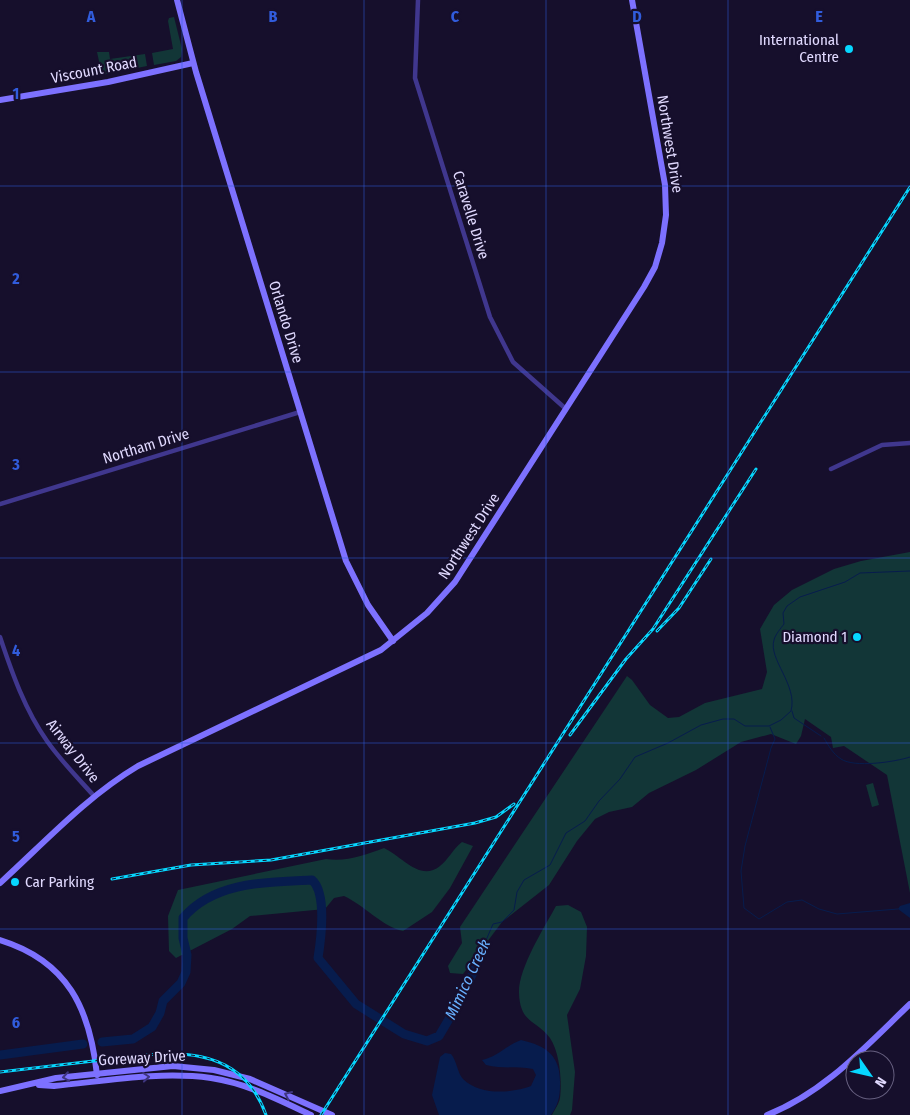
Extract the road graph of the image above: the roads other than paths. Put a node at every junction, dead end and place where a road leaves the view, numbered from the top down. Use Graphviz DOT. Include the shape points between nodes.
graph roads {
  1 [pos="177,0"];
  2 [pos="418,0"];
  3 [pos="632,0"];
  4 [pos="193,64"];
  5 [pos="0,100"];
  6 [pos="566,409"];
  7 [pos="300,412"];
  8 [pos="910,443"];
  9 [pos="831,469"];
  10 [pos="0,504"];
  11 [pos="0,636"];
  12 [pos="393,641"];
  13 [pos="94,796"];
  14 [pos="0,884"];
  15 [pos="0,940"];
  16 [pos="910,1004"];
  17 [pos="97,1073"];
  18 [pos="98,1082"];
  19 [pos="35,1084"];
  20 [pos="0,1091"];
  21 [pos="311,1115"];
  22 [pos="332,1115"];
  23 [pos="767,1115"];
  1 -- 4 [label="street, Orlando Drive"];
  2 -- 6 [label="street, Caravelle Drive" via="415,78 490,317 513,362"];
  3 -- 6 [label="street, Northwest Drive" via="663,165 664,227 654,267 644,288"];
  4 -- 5 [label="street, Viscount Road"];
  4 -- 7 [label="street, Orlando Drive"];
  6 -- 12 [label="street, Northwest Drive" via="453,584 427,613"];
  7 -- 10 [label="street, Northam Drive"];
  7 -- 12 [label="street, Orlando Drive" via="346,561 371,610"];
  8 -- 9 [label="street" via="882,445"];
  11 -- 13 [label="street, Airway Drive" via="30,714 46,741"];
  12 -- 13 [label="street, Northwest Drive" via="350,665 138,766"];
  13 -- 14 [label="street, Northwest Drive"];
  15 -- 17 [label="street" via="37,956 70,988 89,1026"];
  16 -- 23 [label="street" via="819,1088"];
  17 -- 18 [label="street"];
  17 -- 19 [label="street, Goreway Drive, one-way"];
  22 -- 17 [label="street, Goreway Drive, one-way" via="250,1079 214,1070 173,1066"];
  18 -- 19 [label="street, Goreway Drive" via="54,1086"];
  18 -- 21 [label="street, Goreway Drive, one-way" via="170,1075 212,1078 248,1087"];
  19 -- 20 [label="street, Goreway Drive"];
}
